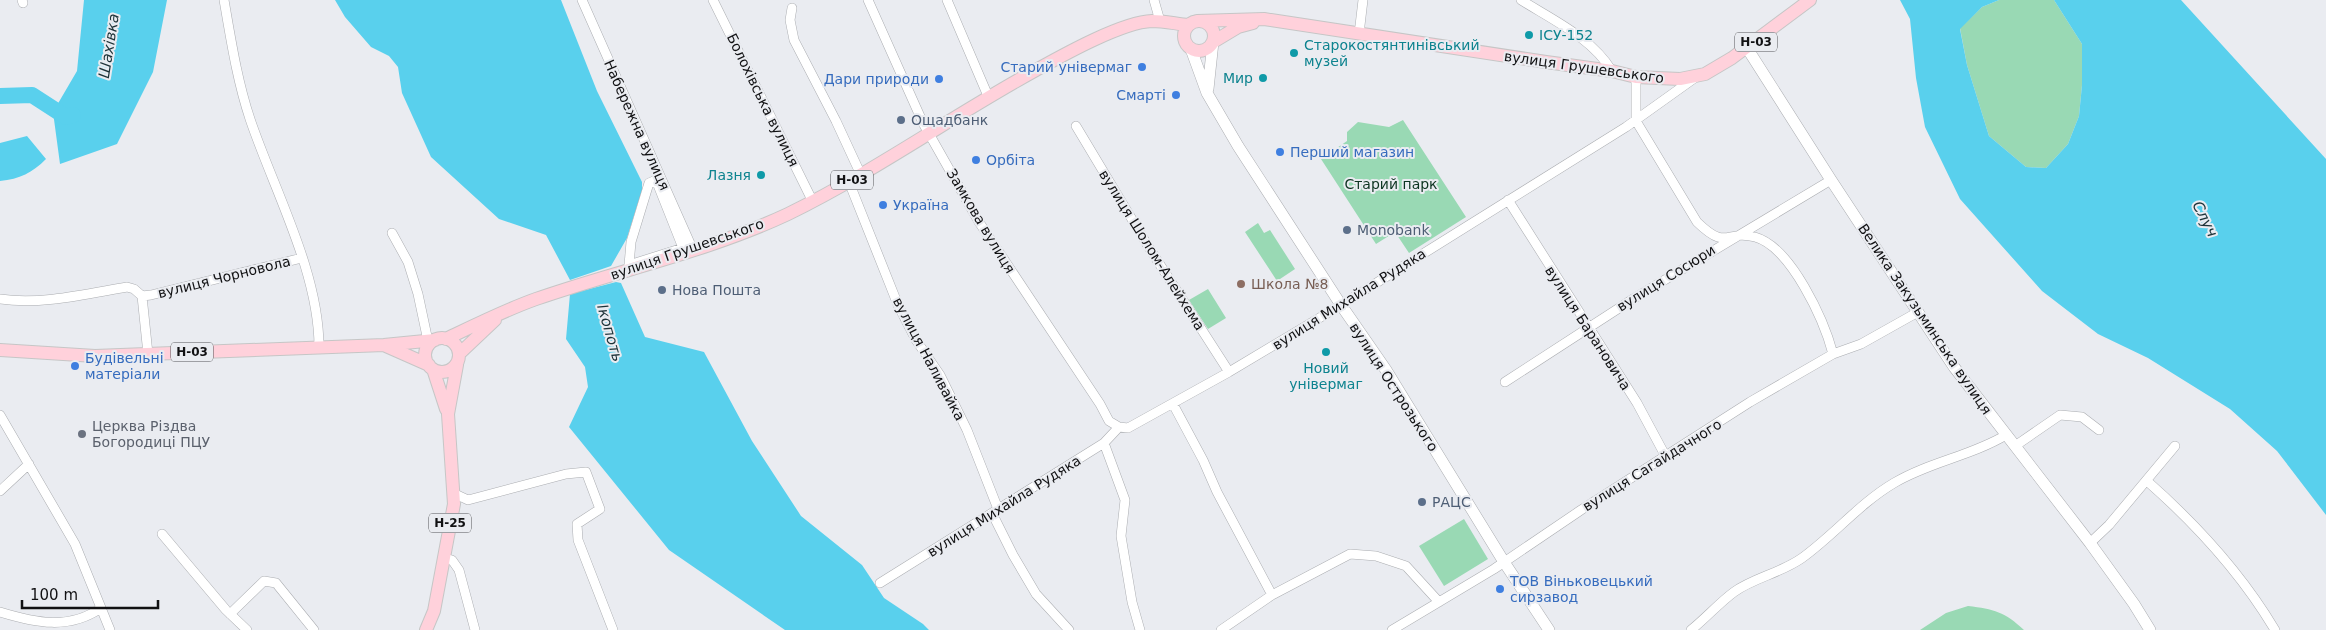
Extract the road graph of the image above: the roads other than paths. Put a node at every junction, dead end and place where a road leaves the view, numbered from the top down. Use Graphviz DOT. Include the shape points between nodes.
graph roads {
  1 [pos="224,0"];
  2 [pos="582,0"];
  3 [pos="713,0"];
  4 [pos="868,0"];
  5 [pos="947,0"];
  6 [pos="1154,0"];
  7 [pos="1363,0"];
  8 [pos="1521,0"];
  9 [pos="1810,0"];
  10 [pos="792,8"];
  11 [pos="1264,19"];
  12 [pos="1160,21"];
  13 [pos="1193,23"];
  14 [pos="1359,34"];
  15 [pos="1212,42"];
  16 [pos="1190,48"];
  17 [pos="1747,48"];
  18 [pos="1612,70"];
  19 [pos="1636,77"];
  20 [pos="1696,77"];
  21 [pos="1207,93"];
  22 [pos="988,96"];
  23 [pos="1636,120"];
  24 [pos="1076,126"];
  25 [pos="930,135"];
  26 [pos="861,175"];
  27 [pos="656,180"];
  28 [pos="1831,180"];
  29 [pos="849,182"];
  30 [pos="812,200"];
  31 [pos="1508,200"];
  32 [pos="392,233"];
  33 [pos="1730,238"];
  34 [pos="693,250"];
  35 [pos="302,258"];
  36 [pos="142,296"];
  37 [pos="0,298"];
  38 [pos="1341,304"];
  39 [pos="1918,312"];
  40 [pos="502,313"];
  41 [pos="1588,327"];
  42 [pos="436,340"];
  43 [pos="384,345"];
  44 [pos="319,347"];
  45 [pos="0,350"];
  46 [pos="148,354"];
  47 [pos="1833,354"];
  48 [pos="458,359"];
  49 [pos="431,367"];
  50 [pos="1229,372"];
  51 [pos="1505,382"];
  52 [pos="1173,404"];
  53 [pos="448,414"];
  54 [pos="0,415"];
  55 [pos="1119,428"];
  56 [pos="2099,430"];
  57 [pos="2006,435"];
  58 [pos="1104,444"];
  59 [pos="2015,446"];
  60 [pos="2175,446"];
  61 [pos="1666,457"];
  62 [pos="29,464"];
  63 [pos="2147,481"];
  64 [pos="0,491"];
  65 [pos="453,493"];
  66 [pos="995,511"];
  67 [pos="162,534"];
  68 [pos="2090,543"];
  69 [pos="444,558"];
  70 [pos="1504,562"];
  71 [pos="880,583"];
  72 [pos="1272,595"];
  73 [pos="1439,602"];
  74 [pos="101,608"];
  75 [pos="0,612"];
  76 [pos="230,614"];
  77 [pos="110,630"];
  78 [pos="247,630"];
  79 [pos="314,630"];
  80 [pos="426,630"];
  81 [pos="475,630"];
  82 [pos="613,630"];
  83 [pos="1069,630"];
  84 [pos="1140,630"];
  85 [pos="1221,630"];
  86 [pos="1392,630"];
  87 [pos="1549,630"];
  88 [pos="1691,630"];
  89 [pos="2150,630"];
  90 [pos="2275,630"];
  1 -- 35 [label="street" via="239,80 250,118"];
  2 -- 34 [label="street, Набережна вулиця"];
  3 -- 30 [label="street, Болохівська вулиця"];
  4 -- 25 [label="street, Замкова вулиця"];
  5 -- 22 [label="street"];
  6 -- 12 [label="street"];
  7 -- 14 [label="street"];
  8 -- 18 [label="street" via="1592,47"];
  9 -- 17 [label="main road, вулиця Михайла Рудяка / Н-03"];
  10 -- 26 [label="street" via="790,20 794,40"];
  11 -- 13 [label="main road, вулиця Грушевського / Н-03"];
  11 -- 14 [label="main road, вулиця Грушевського / Н-03"];
  11 -- 15 [label="main road, вулиця Грушевського / Н-03" via="1238,27"];
  12 -- 13 [label="main road, вулиця Грушевського / Н-03"];
  12 -- 16 [label="main road"];
  12 -- 22 [label="main road, вулиця Грушевського / Н-03" via="1126,27 1078,47"];
  13 -- 15 [label="main road" via="1206,23 1212,29"];
  13 -- 16 [label="main road" via="1184,38"];
  14 -- 18 [label="main road, вулиця Грушевського / Н-03"];
  15 -- 16 [label="main road, Н-03" via="1206,49 1196,51"];
  15 -- 21 [label="main road"];
  16 -- 21 [label="main road, вулиця Острозького"];
  17 -- 20 [label="main road, вулиця Михайла Рудяка / Н-03"];
  17 -- 28 [label="main road, Велика Закузьминська вулиця"];
  18 -- 19 [label="main road, вулиця Грушевського / Н-03"];
  19 -- 20 [label="main road, вулиця Грушевського / Н-03" via="1666,80"];
  19 -- 23 [label="street"];
  20 -- 23 [label="street, вулиця Михайла Рудяка"];
  21 -- 38 [label="main road, вулиця Острозького"];
  22 -- 25 [label="main road, вулиця Грушевського / Н-03"];
  23 -- 31 [label="street, вулиця Михайла Рудяка"];
  23 -- 33 [label="street" via="1697,222 1714,236"];
  24 -- 50 [label="street, вулиця Шолом-Алейхема"];
  25 -- 26 [label="main road, вулиця Грушевського / Н-03"];
  25 -- 55 [label="street, Замкова вулиця" via="979,222 1109,421"];
  26 -- 29 [label="main road, вулиця Грушевського / Н-03"];
  27 -- 27 [label="street" via="649,183 631,242 629,265 683,248"];
  28 -- 33 [label="street, вулиця Сосюри" via="1762,223"];
  28 -- 39 [label="main road, Велика Закузьминська вулиця"];
  29 -- 30 [label="main road, вулиця Грушевського / Н-03"];
  29 -- 66 [label="street, вулиця Наливайка" via="898,305 916,340 940,375 966,430"];
  30 -- 34 [label="main road, вулиця Грушевського / Н-03" via="788,214"];
  31 -- 38 [label="street, вулиця Михайла Рудяка"];
  31 -- 41 [label="street, вулиця Барановича"];
  32 -- 42 [label="street" via="408,262"];
  33 -- 41 [label="street, вулиця Сосюри"];
  33 -- 47 [label="street" via="1746,235 1758,238 1769,243 1788,262 1830,340"];
  34 -- 40 [label="main road, вулиця Грушевського / Н-03" via="568,288"];
  35 -- 36 [label="street, вулиця Чорновола"];
  35 -- 44 [label="street" via="319,323"];
  36 -- 37 [label="street, вулиця Чорновола" via="126,287 60,297 13,301"];
  36 -- 46 [label="street"];
  38 -- 50 [label="street, вулиця Михайла Рудяка"];
  38 -- 70 [label="main road, вулиця Острозького" via="1386,370"];
  39 -- 47 [label="street, вулиця Сагайдачного" via="1861,344"];
  39 -- 57 [label="main road, Велика Закузьминська вулиця" via="1954,367"];
  40 -- 42 [label="main road, вулиця Грушевського / Н-03"];
  40 -- 48 [label="main road, Н-03"];
  41 -- 51 [label="street, вулиця Сосюри"];
  41 -- 61 [label="street, вулиця Барановича" via="1637,403"];
  42 -- 43 [label="main road, вулиця Грушевського / Н-03"];
  42 -- 48 [label="main road" via="455,344"];
  42 -- 49 [label="main road" via="427,348 426,360"];
  43 -- 44 [label="main road, вулиця Грушевського / Н-03"];
  43 -- 49 [label="main road, Н-03"];
  44 -- 46 [label="main road, вулиця Грушевського / Н-03"];
  45 -- 46 [label="main road, вулиця Грушевського / Н-03" via="95,356"];
  47 -- 61 [label="street, вулиця Сагайдачного" via="1750,402"];
  48 -- 49 [label="main road, Н-03" via="448,371"];
  48 -- 53 [label="main road, Н-25"];
  49 -- 53 [label="main road, Н-25"];
  50 -- 52 [label="street, вулиця Михайла Рудяка"];
  52 -- 55 [label="street, вулиця Михайла Рудяка" via="1128,428"];
  52 -- 72 [label="street"];
  53 -- 65 [label="main road, Н-25"];
  54 -- 62 [label="street"];
  55 -- 58 [label="street, вулиця Михайла Рудяка"];
  56 -- 59 [label="street" via="2082,417 2060,415"];
  57 -- 59 [label="main road, Велика Закузьминська вулиця"];
  57 -- 88 [label="street" via="1893,483 1802,558 1735,591"];
  58 -- 66 [label="street, вулиця Михайла Рудяка"];
  58 -- 84 [label="street" via="1125,500 1121,536"];
  59 -- 68 [label="main road, Велика Закузьминська вулиця"];
  60 -- 63 [label="street"];
  61 -- 70 [label="street, вулиця Сагайдачного"];
  62 -- 64 [label="street"];
  62 -- 74 [label="street" via="75,544"];
  63 -- 68 [label="street"];
  63 -- 90 [label="street" via="2211,542 2243,581"];
  65 -- 69 [label="main road, Н-25"];
  65 -- 82 [label="street" via="468,500 566,474 586,472 600,509 577,524 578,540"];
  66 -- 71 [label="street, вулиця Михайла Рудяка"];
  66 -- 83 [label="street, вулиця Наливайка" via="1013,555 1036,594"];
  67 -- 76 [label="street"];
  68 -- 89 [label="main road, Велика Закузьминська вулиця"];
  69 -- 80 [label="main road, Н-25" via="434,611"];
  69 -- 81 [label="street" via="452,560 459,570"];
  70 -- 73 [label="street, вулиця Сагайдачного"];
  70 -- 87 [label="main road, вулиця Острозького"];
  72 -- 73 [label="street" via="1350,554 1376,556 1406,566"];
  72 -- 85 [label="street"];
  73 -- 86 [label="street, вулиця Сагайдачного"];
  74 -- 75 [label="street" via="88,619 42,624"];
  74 -- 77 [label="street"];
  76 -- 78 [label="street"];
  76 -- 79 [label="street" via="264,581 276,583"];
}
